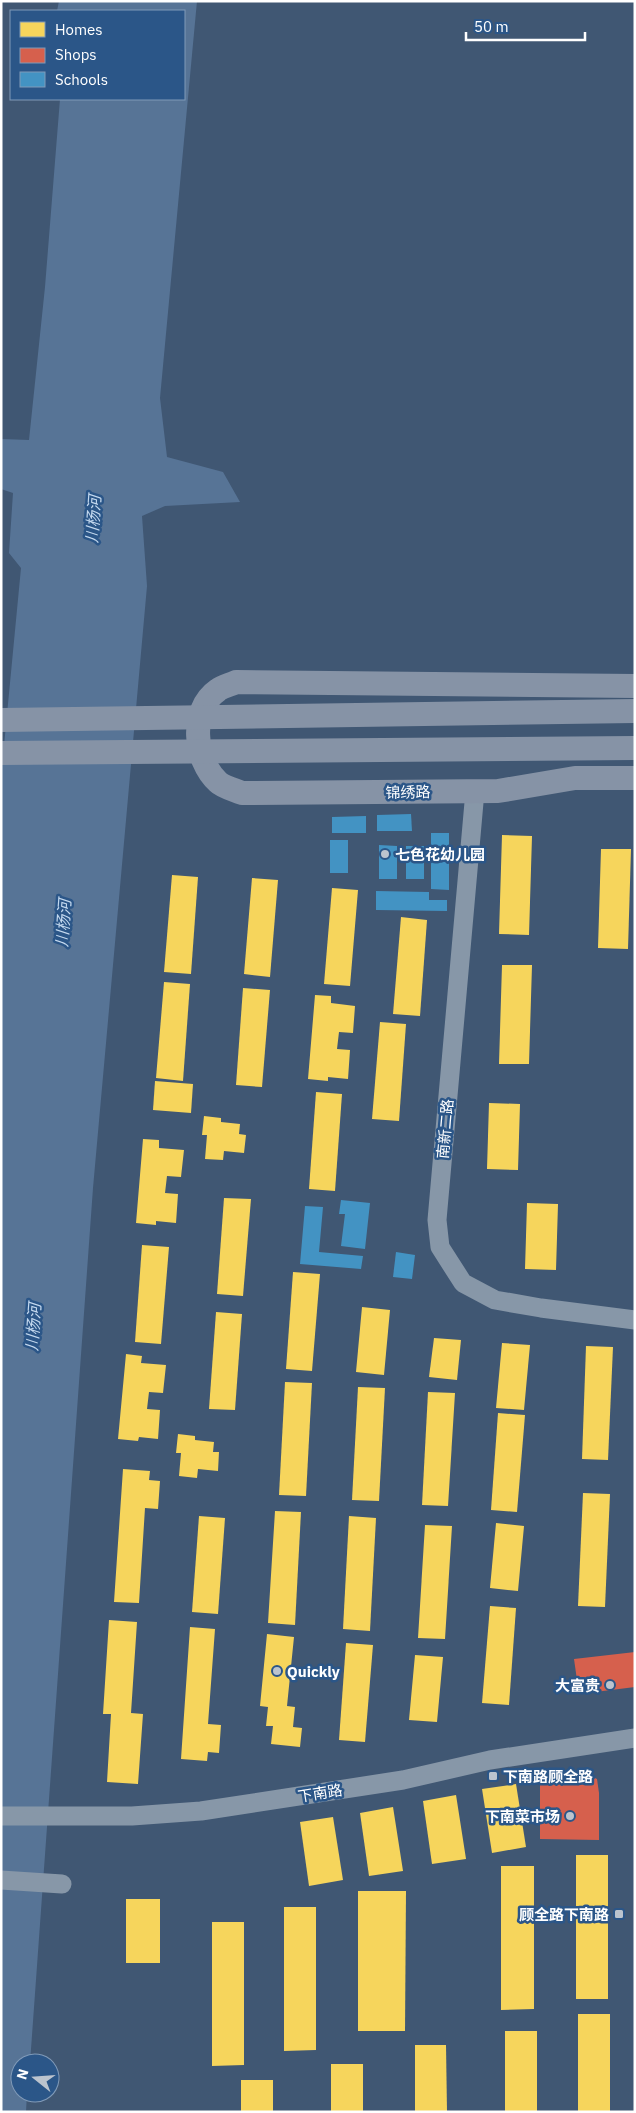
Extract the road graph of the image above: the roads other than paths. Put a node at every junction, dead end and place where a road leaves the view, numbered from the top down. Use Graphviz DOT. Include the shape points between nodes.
graph roads {
  1 [pos="635,686"];
  2 [pos="635,711"];
  3 [pos="1,720"];
  4 [pos="635,748"];
  5 [pos="1,753"];
  6 [pos="635,778"];
  7 [pos="475,791"];
  8 [pos="635,1320"];
  9 [pos="635,1738"];
  10 [pos="1,1816"];
  11 [pos="1,1880"];
  12 [pos="62,1884"];
  1 -- 7 [label="main road, 锦绣路" via="236,682 218,690 206,702 198,747 204,763 219,783 242,792"];
  2 -- 3 [label="main road"];
  4 -- 5 [label="main road"];
  6 -- 7 [label="main road, 锦绣路" via="575,778 498,791"];
  7 -- 8 [label="street, 南新二路" via="437,1220 440,1247 463,1283 495,1300"];
  9 -- 10 [label="street, 下南路" via="490,1760 403,1780 235,1806 132,1816"];
  11 -- 12 [label="street"];
}
